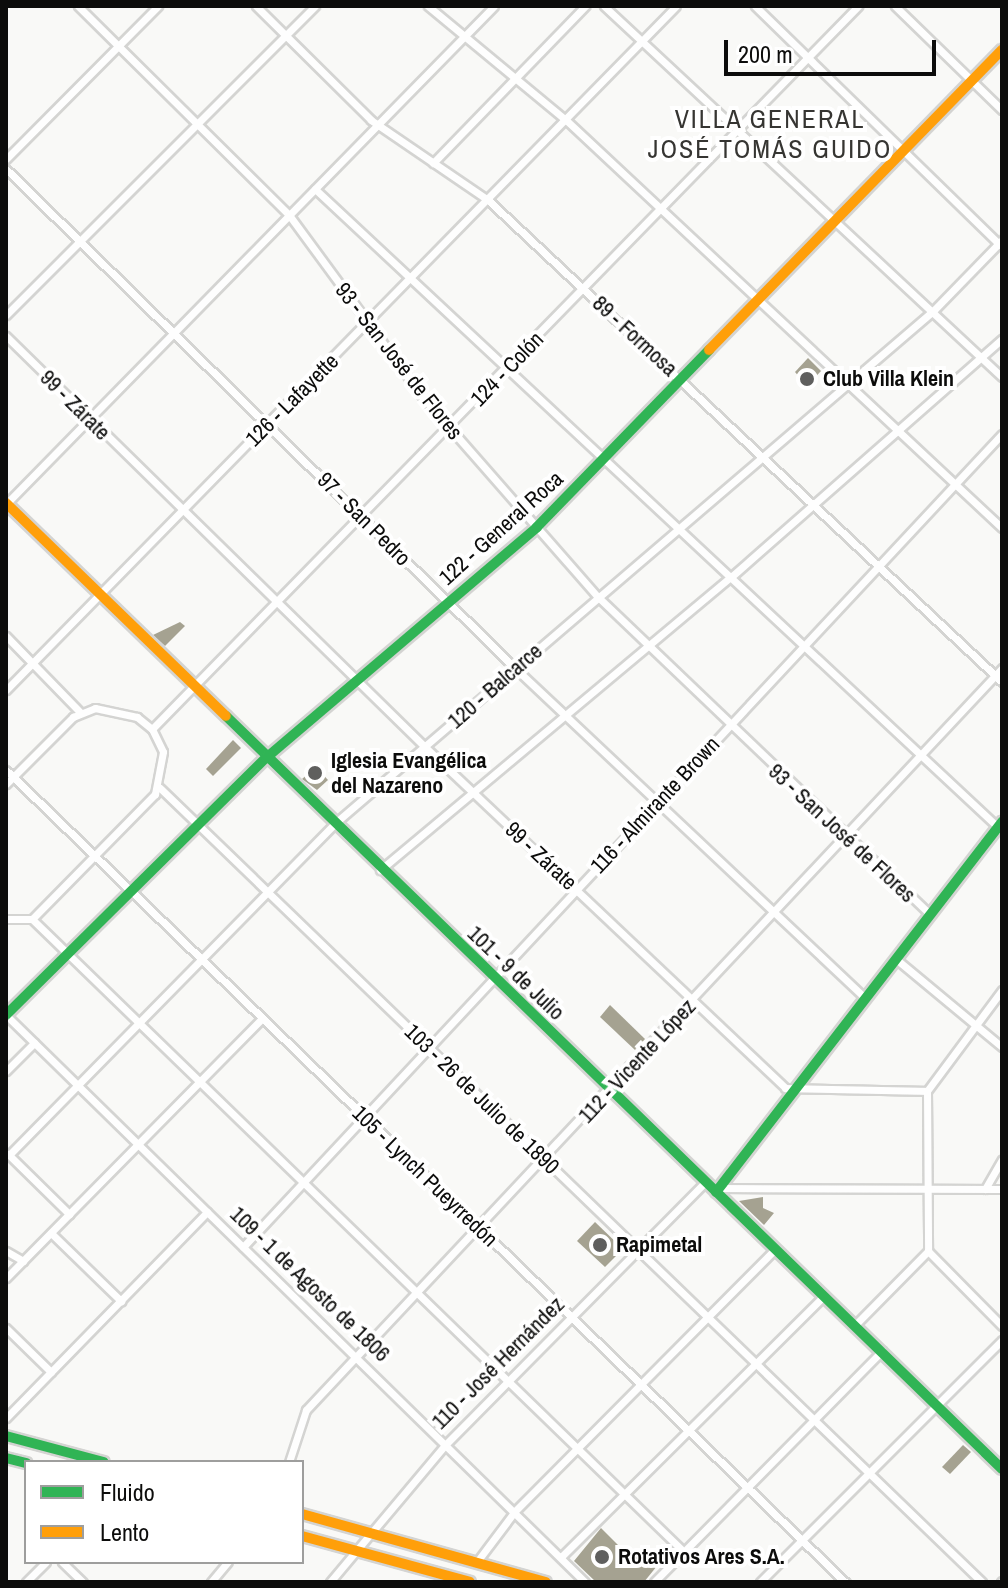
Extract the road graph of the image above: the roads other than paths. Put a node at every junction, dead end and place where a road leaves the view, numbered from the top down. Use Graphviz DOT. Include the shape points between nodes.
graph roads {
  1 [pos="78,6"];
  2 [pos="158,6"];
  3 [pos="256,6"];
  4 [pos="315,6"];
  5 [pos="428,6"];
  6 [pos="494,6"];
  7 [pos="585,6"];
  8 [pos="604,6"];
  9 [pos="676,6"];
  10 [pos="755,6"];
  11 [pos="858,6"];
  12 [pos="895,6"];
  13 [pos="286,36"];
  14 [pos="462,39"];
  15 [pos="641,42"];
  16 [pos="118,46"];
  17 [pos="1002,50"];
  18 [pos="808,59"];
  19 [pos="513,80"];
  20 [pos="972,81"];
  21 [pos="1002,110"];
  22 [pos="566,120"];
  23 [pos="196,123"];
  24 [pos="377,125"];
  25 [pos="738,131"];
  26 [pos="905,151"];
  27 [pos="6,159"];
  28 [pos="433,163"];
  29 [pos="6,169"];
  30 [pos="315,189"];
  31 [pos="488,200"];
  32 [pos="662,210"];
  33 [pos="289,215"];
  34 [pos="836,221"];
  35 [pos="79,241"];
  36 [pos="1001,244"];
  37 [pos="411,279"];
  38 [pos="584,289"];
  39 [pos="758,300"];
  40 [pos="933,311"];
  41 [pos="6,315"];
  42 [pos="368,324"];
  43 [pos="173,333"];
  44 [pos="6,336"];
  45 [pos="1002,339"];
  46 [pos="981,357"];
  47 [pos="508,368"];
  48 [pos="1002,377"];
  49 [pos="682,380"];
  50 [pos="848,384"];
  51 [pos="89,419"];
  52 [pos="267,425"];
  53 [pos="449,427"];
  54 [pos="898,430"];
  55 [pos="1002,434"];
  56 [pos="764,457"];
  57 [pos="604,459"];
  58 [pos="955,484"];
  59 [pos="6,503"];
  60 [pos="814,504"];
  61 [pos="184,509"];
  62 [pos="362,516"];
  63 [pos="537,527"];
  64 [pos="1002,528"];
  65 [pos="679,529"];
  66 [pos="879,565"];
  67 [pos="731,577"];
  68 [pos="99,595"];
  69 [pos="598,597"];
  70 [pos="277,602"];
  71 [pos="448,603"];
  72 [pos="6,636"];
  73 [pos="804,647"];
  74 [pos="646,648"];
  75 [pos="32,662"];
  76 [pos="1002,668"];
  77 [pos="516,669"];
  78 [pos="999,679"];
  79 [pos="357,680"];
  80 [pos="194,686"];
  81 [pos="6,690"];
  82 [pos="80,712"];
  83 [pos="565,716"];
  84 [pos="728,727"];
  85 [pos="152,729"];
  86 [pos="425,747"];
  87 [pos="922,755"];
  88 [pos="266,758"];
  89 [pos="6,770"];
  90 [pos="13,777"];
  91 [pos="6,784"];
  92 [pos="160,788"];
  93 [pos="472,791"];
  94 [pos="657,803"];
  95 [pos="334,824"];
  96 [pos="199,827"];
  97 [pos="1001,827"];
  98 [pos="846,836"];
  99 [pos="93,857"];
  100 [pos="380,870"];
  101 [pos="576,889"];
  102 [pos="132,894"];
  103 [pos="266,895"];
  104 [pos="776,912"];
  105 [pos="930,914"];
  106 [pos="6,919"];
  107 [pos="32,919"];
  108 [pos="70,957"];
  109 [pos="896,959"];
  110 [pos="200,960"];
  111 [pos="493,980"];
  112 [pos="1002,990"];
  113 [pos="865,998"];
  114 [pos="694,1000"];
  115 [pos="7,1017"];
  116 [pos="260,1020"];
  117 [pos="138,1024"];
  118 [pos="976,1024"];
  119 [pos="34,1043"];
  120 [pos="1002,1047"];
  121 [pos="429,1048"];
  122 [pos="6,1071"];
  123 [pos="198,1084"];
  124 [pos="77,1085"];
  125 [pos="608,1091"];
  126 [pos="927,1091"];
  127 [pos="794,1092"];
  128 [pos="365,1117"];
  129 [pos="138,1144"];
  130 [pos="8,1154"];
  131 [pos="545,1159"];
  132 [pos="1002,1160"];
  133 [pos="705,1182"];
  134 [pos="302,1184"];
  135 [pos="927,1189"];
  136 [pos="985,1189"];
  137 [pos="1002,1189"];
  138 [pos="718,1190"];
  139 [pos="207,1212"];
  140 [pos="69,1214"];
  141 [pos="479,1229"];
  142 [pos="51,1233"];
  143 [pos="243,1247"];
  144 [pos="775,1249"];
  145 [pos="6,1251"];
  146 [pos="638,1251"];
  147 [pos="928,1251"];
  148 [pos="23,1261"];
  149 [pos="6,1278"];
  150 [pos="419,1292"];
  151 [pos="824,1296"];
  152 [pos="121,1301"];
  153 [pos="572,1317"];
  154 [pos="707,1319"];
  155 [pos="855,1325"];
  156 [pos="1002,1326"];
  157 [pos="6,1328"];
  158 [pos="1002,1340"];
  159 [pos="882,1351"];
  160 [pos="357,1359"];
  161 [pos="756,1364"];
  162 [pos="51,1372"];
  163 [pos="510,1380"];
  164 [pos="642,1385"];
  165 [pos="936,1405"];
  166 [pos="6,1418"];
  167 [pos="813,1418"];
  168 [pos="687,1431"];
  169 [pos="6,1436"];
  170 [pos="445,1445"];
  171 [pos="578,1448"];
  172 [pos="96,1460"];
  173 [pos="290,1460"];
  174 [pos="1002,1469"];
  175 [pos="870,1472"];
  176 [pos="745,1485"];
  177 [pos="625,1493"];
  178 [pos="515,1511"];
  179 [pos="304,1515"];
  180 [pos="369,1534"];
  181 [pos="304,1537"];
  182 [pos="802,1540"];
  183 [pos="681,1549"];
  184 [pos="356,1551"];
  185 [pos="561,1557"];
  186 [pos="476,1563"];
  187 [pos="44,1564"];
  188 [pos="64,1564"];
  189 [pos="226,1564"];
  190 [pos="454,1580"];
  191 [pos="26,1582"];
  192 [pos="83,1582"];
  193 [pos="211,1582"];
  194 [pos="330,1582"];
  195 [pos="470,1582"];
  196 [pos="546,1582"];
  197 [pos="585,1582"];
  198 [pos="654,1582"];
  199 [pos="760,1582"];
  200 [pos="845,1582"];
  201 [pos="982,1582"];
  1 -- 16 [label="street, 93 - San José de Flores"];
  2 -- 16 [label="street"];
  3 -- 13 [label="street, 89 - Formosa"];
  4 -- 13 [label="street"];
  5 -- 14 [label="street"];
  6 -- 14 [label="street"];
  7 -- 19 [label="street"];
  8 -- 15 [label="street"];
  9 -- 15 [label="street, 126 - Lafayette"];
  10 -- 18 [label="street"];
  11 -- 18 [label="street, 124 - Colón"];
  12 -- 20 [label="street"];
  13 -- 23 [label="street"];
  13 -- 24 [label="street, 89 - Formosa"];
  14 -- 19 [label="street"];
  14 -- 24 [label="street"];
  15 -- 22 [label="street, 126 - Lafayette"];
  15 -- 25 [label="street"];
  16 -- 23 [label="street, 93 - San José de Flores"];
  16 -- 27 [label="street"];
  17 -- 20 [label="street, 122 - General Roca"];
  18 -- 25 [label="street, 124 - Colón"];
  18 -- 26 [label="street"];
  19 -- 22 [label="street"];
  19 -- 28 [label="street"];
  20 -- 21 [label="street"];
  20 -- 26 [label="street, 122 - General Roca"];
  22 -- 31 [label="street, 126 - Lafayette"];
  22 -- 32 [label="street"];
  23 -- 33 [label="street, 93 - San José de Flores"];
  23 -- 35 [label="street"];
  24 -- 28 [label="street, 89 - Formosa"];
  24 -- 30 [label="street"];
  25 -- 32 [label="street, 124 - Colón"];
  25 -- 34 [label="street"];
  26 -- 34 [label="street, 122 - General Roca"];
  26 -- 36 [label="street"];
  28 -- 31 [label="street, 89 - Formosa"];
  29 -- 35 [label="street, 97 - San Pedro"];
  30 -- 33 [label="street"];
  30 -- 37 [label="street"];
  31 -- 37 [label="street, 126 - Lafayette"];
  31 -- 38 [label="street, 89 - Formosa"];
  32 -- 38 [label="street, 124 - Colón"];
  32 -- 39 [label="street"];
  33 -- 42 [label="street, 93 - San José de Flores"];
  33 -- 43 [label="street"];
  34 -- 39 [label="street, 122 - General Roca"];
  34 -- 40 [label="street"];
  35 -- 41 [label="street"];
  35 -- 43 [label="street, 97 - San Pedro"];
  36 -- 40 [label="street, 120 - Balcarce"];
  37 -- 42 [label="street, 126 - Lafayette"];
  37 -- 47 [label="street"];
  38 -- 47 [label="street, 124 - Colón"];
  38 -- 49 [label="street, 89 - Formosa"];
  39 -- 49 [label="street, 122 - General Roca"];
  39 -- 50 [label="street"];
  40 -- 46 [label="street"];
  40 -- 50 [label="street, 120 - Balcarce"];
  42 -- 52 [label="street, 126 - Lafayette"];
  42 -- 53 [label="street, 93 - San José de Flores"];
  43 -- 51 [label="street"];
  43 -- 52 [label="street, 97 - San Pedro"];
  44 -- 51 [label="street, 99 - Zárate"];
  45 -- 46 [label="street"];
  46 -- 48 [label="street"];
  46 -- 54 [label="street"];
  47 -- 53 [label="street, 124 - Colón"];
  47 -- 57 [label="street"];
  49 -- 56 [label="street, 89 - Formosa"];
  49 -- 57 [label="street, 122 - General Roca"];
  50 -- 54 [label="street"];
  50 -- 56 [label="street, 120 - Balcarce"];
  51 -- 59 [label="street"];
  51 -- 61 [label="street, 99 - Zárate"];
  52 -- 61 [label="street, 126 - Lafayette"];
  52 -- 62 [label="street, 97 - San Pedro"];
  53 -- 62 [label="street, 124 - Colón"];
  53 -- 63 [label="street, 93 - San José de Flores"];
  54 -- 58 [label="street"];
  54 -- 60 [label="street"];
  55 -- 58 [label="street, 116 - Almirante Brown"];
  56 -- 60 [label="street, 89 - Formosa"];
  56 -- 65 [label="street, 120 - Balcarce"];
  57 -- 63 [label="street, 122 - General Roca"];
  57 -- 65 [label="street"];
  58 -- 64 [label="street"];
  58 -- 66 [label="street, 116 - Almirante Brown"];
  59 -- 68 [label="street, 101 - 9 de Julio"];
  60 -- 66 [label="street, 89 - Formosa"];
  60 -- 67 [label="street"];
  61 -- 68 [label="street, 126 - Lafayette"];
  61 -- 70 [label="street, 99 - Zárate"];
  62 -- 70 [label="street, 124 - Colón"];
  62 -- 71 [label="street, 97 - San Pedro"];
  63 -- 69 [label="street, 93 - San José de Flores"];
  63 -- 71 [label="street, 122 - General Roca"];
  65 -- 67 [label="street"];
  65 -- 69 [label="street, 120 - Balcarce"];
  66 -- 73 [label="street, 116 - Almirante Brown"];
  66 -- 78 [label="street, 89 - Formosa"];
  67 -- 73 [label="street"];
  67 -- 74 [label="street"];
  68 -- 75 [label="street, 126 - Lafayette"];
  68 -- 80 [label="street, 101 - 9 de Julio"];
  69 -- 74 [label="street, 93 - San José de Flores"];
  69 -- 77 [label="street, 120 - Balcarce"];
  70 -- 79 [label="street, 99 - Zárate"];
  70 -- 80 [label="street, 124 - Colón"];
  71 -- 77 [label="street, 97 - San Pedro"];
  71 -- 79 [label="street, 122 - General Roca"];
  72 -- 75 [label="street"];
  73 -- 84 [label="street, 116 - Almirante Brown"];
  73 -- 87 [label="street"];
  74 -- 83 [label="street"];
  74 -- 84 [label="street, 93 - San José de Flores"];
  75 -- 81 [label="street, 126 - Lafayette"];
  75 -- 82 [label="street"];
  76 -- 78 [label="street, 112 - Vicente López"];
  77 -- 83 [label="street, 97 - San Pedro"];
  77 -- 86 [label="street, 120 - Balcarce"];
  78 -- 87 [label="street, 112 - Vicente López"];
  79 -- 86 [label="street, 99 - Zárate"];
  79 -- 88 [label="street, 122 - General Roca"];
  80 -- 85 [label="street, 124 - Colón"];
  80 -- 88 [label="street, 101 - 9 de Julio"];
  82 -- 85 [label="street" via="116,708"];
  82 -- 90 [label="street"];
  83 -- 93 [label="street"];
  83 -- 94 [label="street, 97 - San Pedro"];
  84 -- 94 [label="street, 116 - Almirante Brown"];
  84 -- 98 [label="street, 93 - San José de Flores"];
  85 -- 92 [label="street" via="164,759"];
  86 -- 93 [label="street, 99 - Zárate"];
  86 -- 95 [label="street, 120 - Balcarce"];
  87 -- 97 [label="street"];
  87 -- 98 [label="street, 112 - Vicente López"];
  88 -- 95 [label="street, 101 - 9 de Julio"];
  88 -- 96 [label="street, 122 - General Roca"];
  89 -- 90 [label="street, 105 - Lynch Pueyrredón"];
  90 -- 91 [label="street"];
  90 -- 99 [label="street, 105 - Lynch Pueyrredón"];
  92 -- 96 [label="street, 103 - 26 de Julio de 1890"];
  92 -- 99 [label="street"];
  93 -- 100 [label="street"];
  93 -- 101 [label="street, 99 - Zárate"];
  94 -- 101 [label="street, 116 - Almirante Brown"];
  94 -- 104 [label="street, 97 - San Pedro"];
  95 -- 100 [label="street, 101 - 9 de Julio"];
  95 -- 103 [label="street, 120 - Balcarce"];
  96 -- 102 [label="street, 122 - General Roca"];
  96 -- 103 [label="street, 103 - 26 de Julio de 1890"];
  97 -- 105 [label="street"];
  98 -- 104 [label="street, 112 - Vicente López"];
  98 -- 105 [label="street, 93 - San José de Flores"];
  99 -- 102 [label="street, 105 - Lynch Pueyrredón"];
  99 -- 107 [label="street"];
  100 -- 111 [label="street, 101 - 9 de Julio"];
  101 -- 111 [label="street, 116 - Almirante Brown"];
  101 -- 114 [label="street, 99 - Zárate"];
  102 -- 108 [label="street, 122 - General Roca"];
  102 -- 110 [label="street, 105 - Lynch Pueyrredón"];
  103 -- 110 [label="street, 120 - Balcarce"];
  103 -- 121 [label="street, 103 - 26 de Julio de 1890"];
  104 -- 113 [label="street, 97 - San Pedro"];
  104 -- 114 [label="street, 112 - Vicente López"];
  105 -- 109 [label="street"];
  106 -- 107 [label="street"];
  107 -- 108 [label="street"];
  108 -- 115 [label="street, 122 - General Roca"];
  108 -- 117 [label="street"];
  109 -- 113 [label="street"];
  109 -- 118 [label="street"];
  110 -- 116 [label="street, 105 - Lynch Pueyrredón"];
  110 -- 117 [label="street, 120 - Balcarce"];
  111 -- 121 [label="street, 116 - Almirante Brown"];
  111 -- 125 [label="street, 101 - 9 de Julio"];
  112 -- 118 [label="street"];
  113 -- 127 [label="street"];
  114 -- 125 [label="street, 112 - Vicente López"];
  114 -- 127 [label="street, 99 - Zárate"];
  115 -- 119 [label="street, 109 - 1 de Agosto de 1806"];
  116 -- 123 [label="street"];
  116 -- 128 [label="street, 105 - Lynch Pueyrredón"];
  117 -- 123 [label="street"];
  117 -- 124 [label="street, 120 - Balcarce"];
  118 -- 120 [label="street"];
  118 -- 126 [label="street"];
  119 -- 122 [label="street"];
  119 -- 124 [label="street, 109 - 1 de Agosto de 1806"];
  121 -- 128 [label="street, 116 - Almirante Brown"];
  121 -- 131 [label="street, 103 - 26 de Julio de 1890"];
  123 -- 129 [label="street"];
  123 -- 134 [label="street"];
  124 -- 129 [label="street, 109 - 1 de Agosto de 1806"];
  124 -- 130 [label="street, 120 - Balcarce"];
  125 -- 131 [label="street, 112 - Vicente López"];
  125 -- 133 [label="street, 101 - 9 de Julio"];
  126 -- 127 [label="street"];
  126 -- 135 [label="street"];
  127 -- 138 [label="street"];
  128 -- 134 [label="street, 116 - Almirante Brown"];
  128 -- 141 [label="street, 105 - Lynch Pueyrredón"];
  129 -- 139 [label="street, 109 - 1 de Agosto de 1806"];
  129 -- 140 [label="street"];
  130 -- 140 [label="street"];
  131 -- 141 [label="street, 112 - Vicente López"];
  131 -- 146 [label="street, 103 - 26 de Julio de 1890"];
  132 -- 136 [label="street"];
  133 -- 138 [label="street, 101 - 9 de Julio"];
  133 -- 146 [label="street, 110 - José Hernández"];
  134 -- 143 [label="street, 116 - Almirante Brown"];
  134 -- 150 [label="street"];
  135 -- 136 [label="street"];
  135 -- 138 [label="street"];
  135 -- 147 [label="street"];
  136 -- 137 [label="street"];
  138 -- 144 [label="street, 101 - 9 de Julio"];
  139 -- 143 [label="street, 109 - 1 de Agosto de 1806"];
  139 -- 152 [label="street"];
  140 -- 142 [label="street"];
  141 -- 150 [label="street, 112 - Vicente López"];
  141 -- 153 [label="street, 105 - Lynch Pueyrredón"];
  142 -- 148 [label="street"];
  142 -- 152 [label="street"];
  143 -- 160 [label="street, 109 - 1 de Agosto de 1806"];
  144 -- 151 [label="street, 101 - 9 de Julio"];
  144 -- 154 [label="street"];
  145 -- 148 [label="street"];
  146 -- 153 [label="street, 110 - José Hernández"];
  146 -- 154 [label="street, 103 - 26 de Julio de 1890"];
  147 -- 155 [label="street"];
  147 -- 156 [label="street"];
  148 -- 149 [label="street"];
  150 -- 160 [label="street, 112 - Vicente López"];
  150 -- 163 [label="street"];
  151 -- 155 [label="street, 101 - 9 de Julio"];
  151 -- 161 [label="street"];
  152 -- 162 [label="street"];
  153 -- 163 [label="street, 110 - José Hernández"];
  153 -- 164 [label="street, 105 - Lynch Pueyrredón"];
  154 -- 161 [label="street, 103 - 26 de Julio de 1890"];
  154 -- 164 [label="street"];
  155 -- 159 [label="street, 101 - 9 de Julio"];
  157 -- 162 [label="street"];
  158 -- 165 [label="street"];
  159 -- 165 [label="street, 101 - 9 de Julio"];
  159 -- 167 [label="street"];
  160 -- 170 [label="street, 109 - 1 de Agosto de 1806"];
  160 -- 173 [label="street, 112 - Vicente López" via="306,1410"];
  161 -- 167 [label="street, 103 - 26 de Julio de 1890"];
  161 -- 168 [label="street"];
  162 -- 166 [label="street"];
  163 -- 170 [label="street, 110 - José Hernández"];
  163 -- 171 [label="street"];
  164 -- 168 [label="street, 105 - Lynch Pueyrredón"];
  164 -- 171 [label="street"];
  165 -- 174 [label="street, 101 - 9 de Julio"];
  165 -- 175 [label="street"];
  167 -- 175 [label="street, 103 - 26 de Julio de 1890"];
  167 -- 176 [label="street"];
  168 -- 176 [label="street, 105 - Lynch Pueyrredón"];
  168 -- 177 [label="street"];
  169 -- 172 [label="street"];
  170 -- 178 [label="street, 109 - 1 de Agosto de 1806"];
  170 -- 180 [label="street, 110 - José Hernández"];
  171 -- 177 [label="street"];
  171 -- 178 [label="street"];
  175 -- 182 [label="street"];
  175 -- 201 [label="street, 103 - 26 de Julio de 1890"];
  176 -- 182 [label="street, 105 - Lynch Pueyrredón"];
  176 -- 183 [label="street"];
  177 -- 183 [label="street"];
  177 -- 185 [label="street"];
  178 -- 185 [label="street, 109 - 1 de Agosto de 1806"];
  178 -- 186 [label="street"];
  179 -- 180 [label="street"];
  180 -- 184 [label="street, 110 - José Hernández"];
  180 -- 186 [label="street"];
  181 -- 184 [label="street"];
  182 -- 199 [label="street"];
  182 -- 200 [label="street, 105 - Lynch Pueyrredón"];
  183 -- 198 [label="street"];
  184 -- 190 [label="street"];
  184 -- 194 [label="street, 110 - José Hernández"];
  185 -- 197 [label="street, 109 - 1 de Agosto de 1806"];
  186 -- 196 [label="street"];
  187 -- 191 [label="street"];
  188 -- 192 [label="street"];
  189 -- 193 [label="street"];
  190 -- 195 [label="street"];
}
